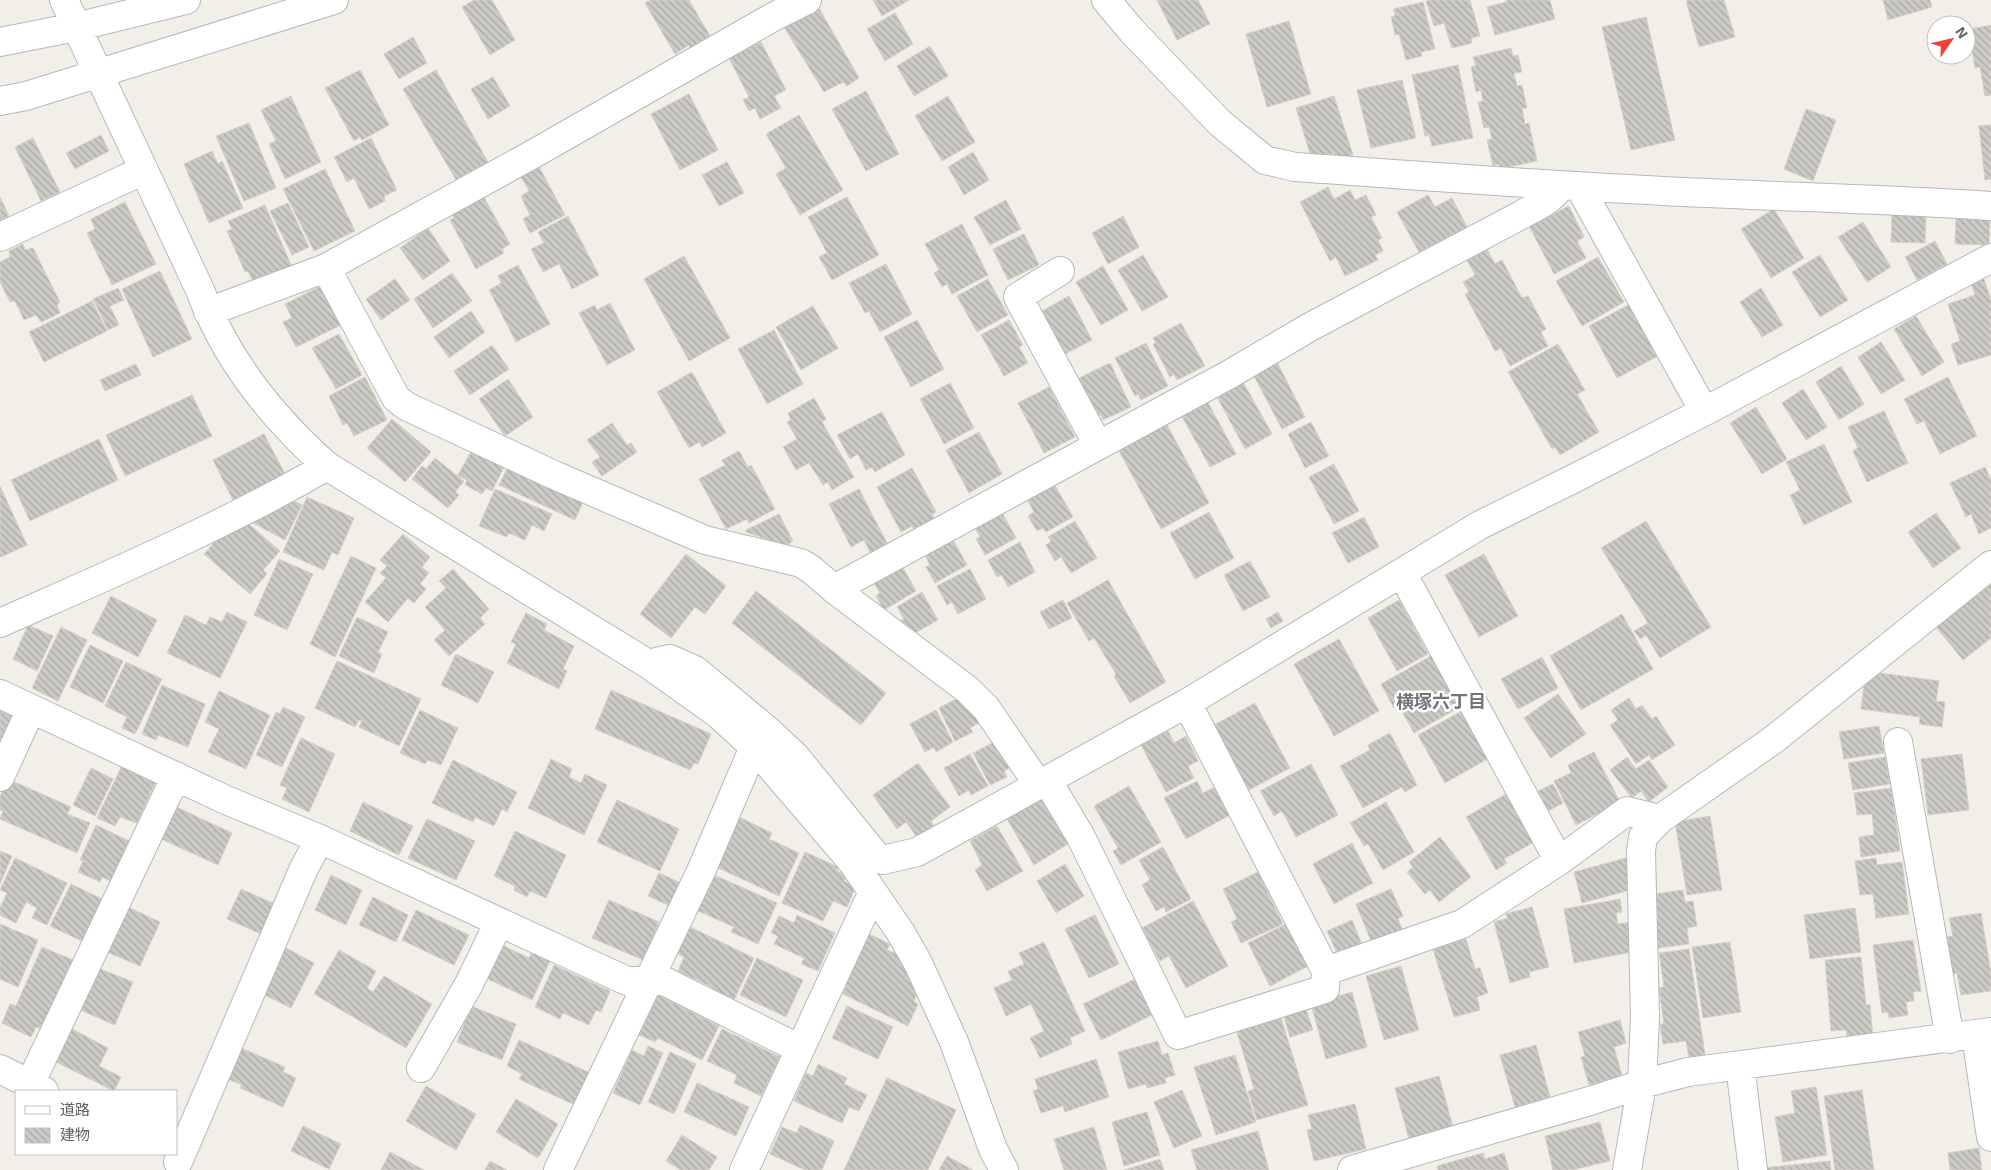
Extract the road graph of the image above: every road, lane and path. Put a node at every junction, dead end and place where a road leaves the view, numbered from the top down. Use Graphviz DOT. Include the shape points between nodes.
graph roads {
  1 [pos="64,0"];
  2 [pos="186,0"];
  3 [pos="334,0"];
  4 [pos="807,0"];
  5 [pos="1106,0"];
  6 [pos="76,27"];
  7 [pos="0,42"];
  8 [pos="97,74"];
  9 [pos="0,101"];
  10 [pos="144,170"];
  11 [pos="1570,186"];
  12 [pos="1991,206"];
  13 [pos="0,237"];
  14 [pos="1991,258"];
  15 [pos="326,268"];
  16 [pos="1060,271"];
  17 [pos="208,312"];
  18 [pos="1704,411"];
  19 [pos="1098,446"];
  20 [pos="327,466"];
  21 [pos="1991,565"];
  22 [pos="1402,573"];
  23 [pos="834,589"];
  24 [pos="0,622"];
  25 [pos="0,694"];
  26 [pos="1187,703"];
  27 [pos="31,709"];
  28 [pos="760,738"];
  29 [pos="1898,742"];
  30 [pos="176,776"];
  31 [pos="0,777"];
  32 [pos="1043,782"];
  33 [pos="1660,819"];
  34 [pos="320,839"];
  35 [pos="1559,861"];
  36 [pos="873,892"];
  37 [pos="499,922"];
  38 [pos="1326,971"];
  39 [pos="648,981"];
  40 [pos="1972,1035"];
  41 [pos="800,1049"];
  42 [pos="1740,1066"];
  43 [pos="422,1068"];
  44 [pos="0,1069"];
  45 [pos="1642,1084"];
  46 [pos="37,1088"];
  47 [pos="1991,1137"];
  48 [pos="179,1162"];
  49 [pos="558,1170"];
  50 [pos="744,1170"];
  51 [pos="1004,1170"];
  52 [pos="1352,1170"];
  53 [pos="1628,1170"];
  54 [pos="1753,1170"];
  1 -- 6 [label="street"];
  2 -- 6 [label="street"];
  3 -- 8 [label="street"];
  4 -- 15 [label="street"];
  5 -- 11 [label="street" via="1220,123 1265,160 1295,167"];
  6 -- 7 [label="street"];
  6 -- 8 [label="street"];
  8 -- 9 [label="street"];
  8 -- 10 [label="street"];
  10 -- 13 [label="street"];
  10 -- 17 [label="street"];
  11 -- 12 [label="street"];
  11 -- 18 [label="street"];
  11 -- 19 [label="street"];
  14 -- 18 [label="street"];
  15 -- 17 [label="street"];
  15 -- 23 [label="street" via="396,398 406,406 705,540 800,563"];
  16 -- 19 [label="street" via="1018,297"];
  17 -- 20 [label="street" via="241,370 280,419"];
  18 -- 22 [label="street" via="1480,525"];
  19 -- 23 [label="street"];
  20 -- 24 [label="street" via="273,498 142,561"];
  20 -- 28 [label="street" via="648,664 670,659 695,670"];
  21 -- 33 [label="street" via="1773,740"];
  22 -- 26 [label="street"];
  22 -- 35 [label="street"];
  23 -- 32 [label="street" via="968,690 986,708"];
  25 -- 27 [label="street"];
  26 -- 32 [label="street"];
  26 -- 38 [label="street"];
  27 -- 30 [label="street"];
  27 -- 31 [label="street"];
  28 -- 32 [label="street" via="795,756 869,849 883,860 917,852"];
  28 -- 36 [label="street"];
  28 -- 39 [label="street"];
  29 -- 40 [label="street"];
  30 -- 34 [label="street"];
  30 -- 46 [label="street"];
  32 -- 38 [label="street" via="1082,837 1178,1035 1324,989"];
  33 -- 35 [label="street" via="1627,811"];
  33 -- 45 [label="street" via="1643,837 1641,851 1645,1017"];
  34 -- 37 [label="street"];
  34 -- 48 [label="street" via="304,868"];
  35 -- 38 [label="street" via="1462,924"];
  36 -- 41 [label="street"];
  36 -- 51 [label="street" via="918,963 954,1042"];
  37 -- 39 [label="street" via="627,981"];
  37 -- 43 [label="street"];
  39 -- 41 [label="street" via="664,981"];
  39 -- 49 [label="street"];
  40 -- 42 [label="street"];
  40 -- 47 [label="street"];
  41 -- 50 [label="street"];
  42 -- 45 [label="street" via="1688,1072"];
  42 -- 54 [label="street"];
  44 -- 46 [label="street"];
  45 -- 52 [label="street"];
  45 -- 53 [label="street"];
}
